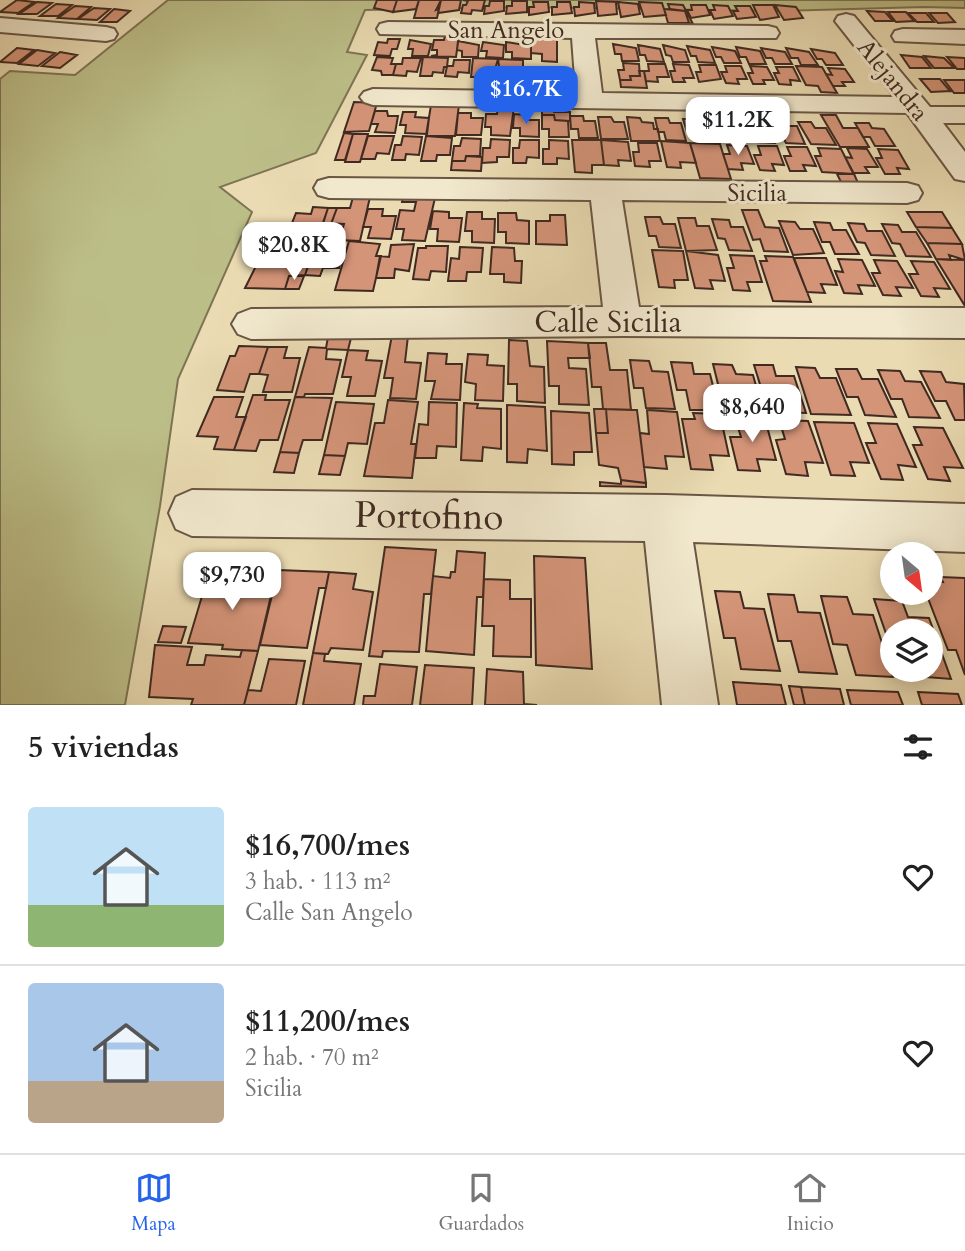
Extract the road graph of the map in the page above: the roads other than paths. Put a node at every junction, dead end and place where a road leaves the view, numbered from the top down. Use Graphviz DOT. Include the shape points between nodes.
graph roads {
  1 [pos="845,21"];
  2 [pos="0,25"];
  3 [pos="388,29"];
  4 [pos="583,30"];
  5 [pos="768,33"];
  6 [pos="106,34"];
  7 [pos="903,36"];
  8 [pos="965,37"];
  9 [pos="373,97"];
  10 [pos="590,100"];
  11 [pos="919,110"];
  12 [pos="965,115"];
  13 [pos="965,172"];
  14 [pos="329,188"];
  15 [pos="606,193"];
  16 [pos="907,193"];
  17 [pos="623,321"];
  18 [pos="965,323"];
  19 [pos="251,324"];
  20 [pos="192,513"];
  21 [pos="666,518"];
  22 [pos="965,528"];
  23 [pos="690,705"];
  1 -- 11 [label="street, Alejandra"];
  2 -- 6 [label="street"];
  3 -- 4 [label="street, San Angelo"];
  4 -- 5 [label="street, San Angelo"];
  4 -- 10 [label="street, San Angelo"];
  7 -- 8 [label="street"];
  9 -- 10 [label="street"];
  10 -- 11 [label="street"];
  11 -- 12 [label="street"];
  11 -- 13 [label="street, Alejandra"];
  14 -- 15 [label="street, Sicilia"];
  15 -- 16 [label="street, Sicilia"];
  15 -- 17 [label="street"];
  17 -- 18 [label="street, Calle Sicilia"];
  17 -- 19 [label="street, Calle Sicilia"];
  20 -- 21 [label="street, Portofino"];
  21 -- 22 [label="street, Portofino"];
  21 -- 23 [label="street"];
}
